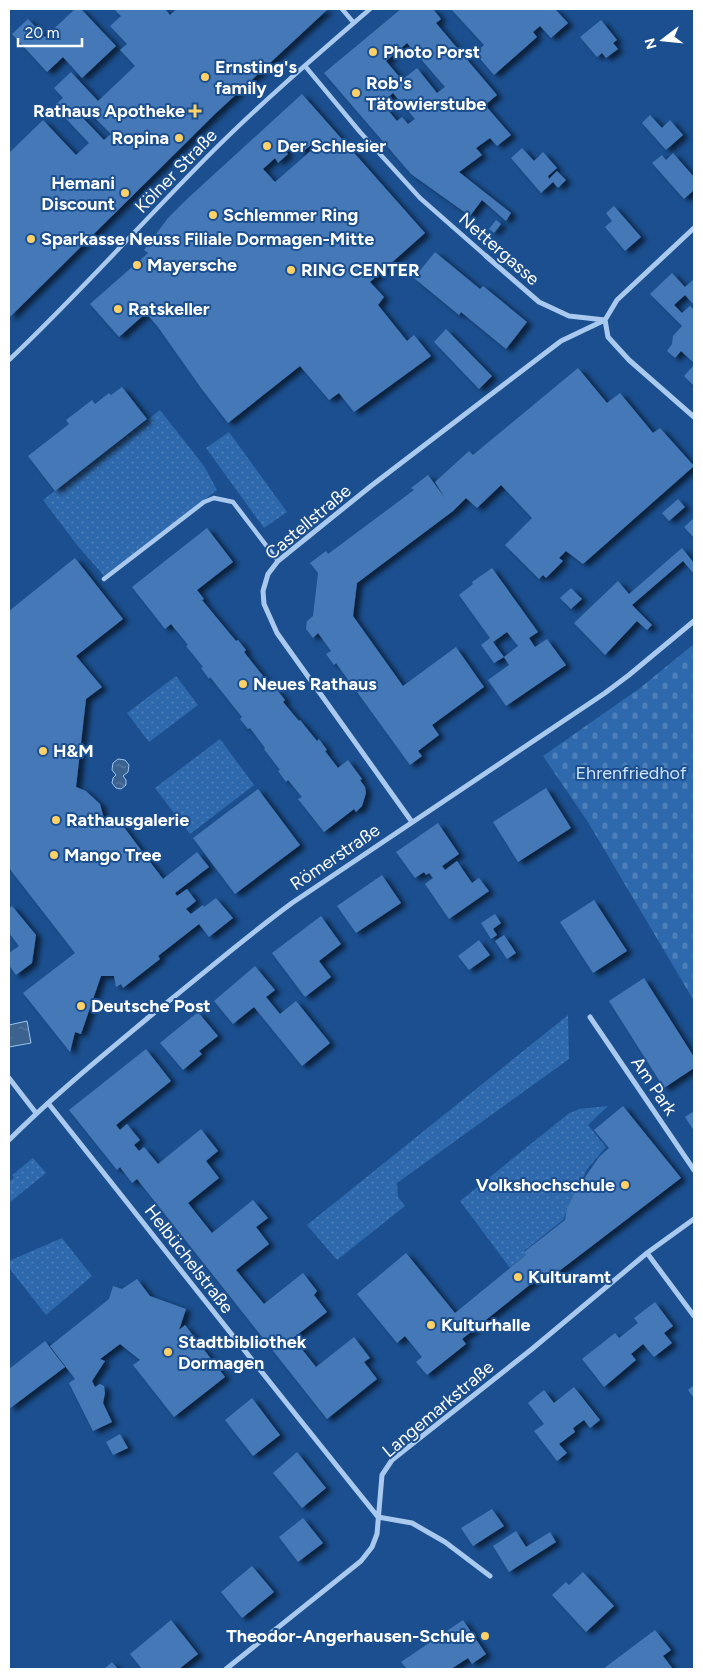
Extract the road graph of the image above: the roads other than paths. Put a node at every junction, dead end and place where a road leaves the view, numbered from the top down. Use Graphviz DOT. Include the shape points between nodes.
graph roads {
  1 [pos="342,9"];
  2 [pos="370,9"];
  3 [pos="354,23"];
  4 [pos="305,66"];
  5 [pos="694,228"];
  6 [pos="486,256"];
  7 [pos="605,320"];
  8 [pos="9,360"];
  9 [pos="694,417"];
  10 [pos="278,562"];
  11 [pos="104,579"];
  12 [pos="694,621"];
  13 [pos="412,822"];
  14 [pos="590,1017"];
  15 [pos="9,1078"];
  16 [pos="48,1103"];
  17 [pos="36,1113"];
  18 [pos="9,1140"];
  19 [pos="694,1170"];
  20 [pos="694,1219"];
  21 [pos="647,1253"];
  22 [pos="694,1316"];
  23 [pos="378,1517"];
  24 [pos="490,1576"];
  25 [pos="226,1669"];
  1 -- 3 [label="street"];
  2 -- 3 [label="street, Kölner Straße"];
  3 -- 4 [label="street, Kölner Straße"];
  4 -- 6 [label="street, Nettergasse" via="420,198"];
  4 -- 8 [label="street, Kölner Straße" via="214,150"];
  5 -- 7 [label="street" via="617,300"];
  6 -- 7 [label="street, Nettergasse" via="539,302 569,316"];
  7 -- 9 [label="street" via="608,337 628,360"];
  7 -- 10 [label="street, Castellstraße" via="561,341 371,486"];
  10 -- 11 [label="street" via="233,502 214,498 204,502"];
  10 -- 13 [label="street, Castellstraße" via="268,574 263,591 264,604 277,633"];
  12 -- 13 [label="street, Römerstraße" via="605,692"];
  13 -- 16 [label="street, Römerstraße" via="265,923"];
  14 -- 19 [label="street, Am Park"];
  15 -- 17 [label="street"];
  16 -- 17 [label="street, Römerstraße"];
  16 -- 23 [label="street, Helbüchelstraße"];
  17 -- 18 [label="street, Römerstraße"];
  20 -- 21 [label="street, Langemarkstraße"];
  21 -- 22 [label="street"];
  21 -- 23 [label="street, Langemarkstraße" via="392,1460 382,1476"];
  23 -- 24 [label="street" via="412,1523 445,1542"];
  23 -- 25 [label="street, Langemarkstraße" via="372,1547 361,1561"];
}
